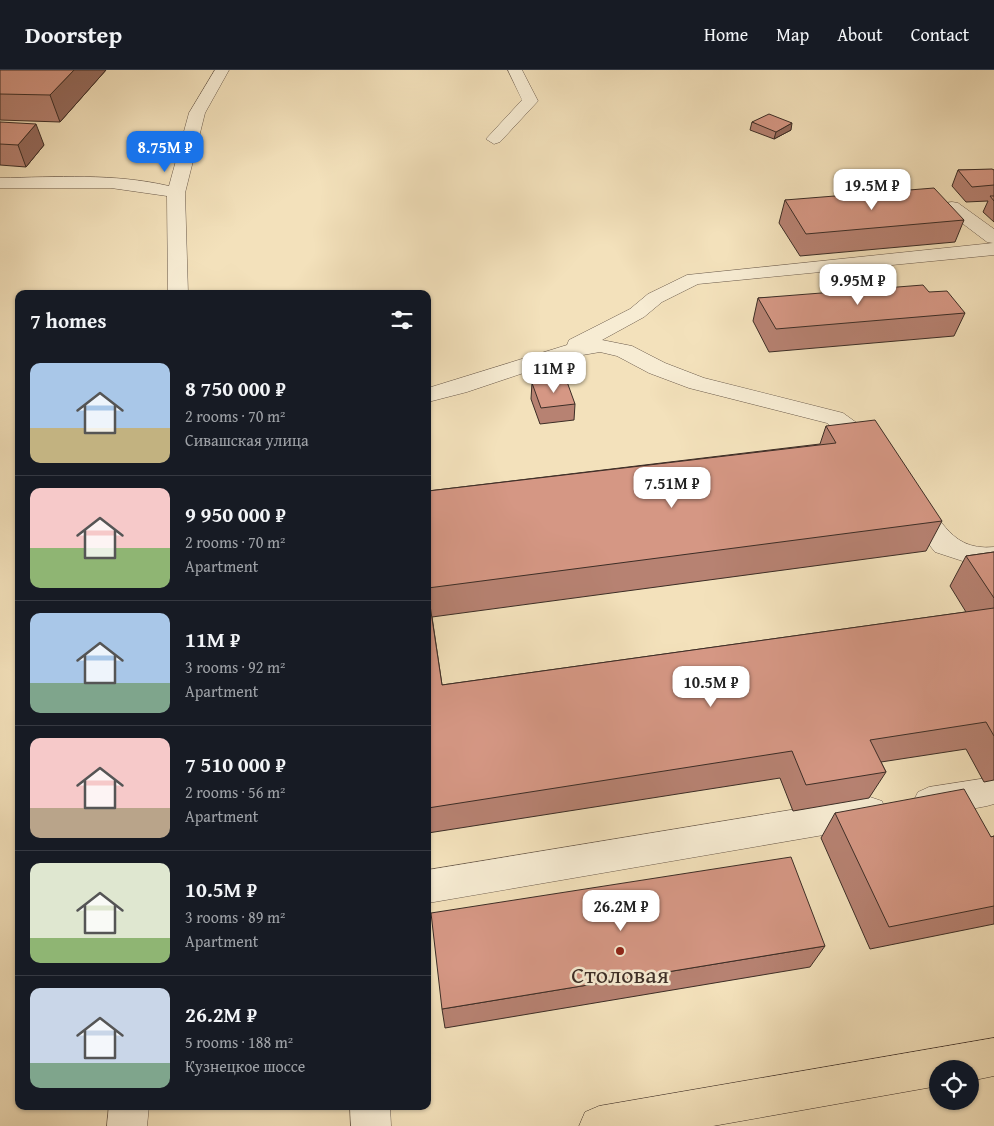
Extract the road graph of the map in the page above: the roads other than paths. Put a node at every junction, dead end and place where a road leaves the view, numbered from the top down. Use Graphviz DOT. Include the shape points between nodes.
graph roads {
  1 [pos="222,70"];
  2 [pos="516,70"];
  3 [pos="494,138"];
  4 [pos="0,183"];
  5 [pos="176,193"];
  6 [pos="952,207"];
  7 [pos="994,238"];
  8 [pos="994,249"];
  9 [pos="178,290"];
  10 [pos="637,313"];
  11 [pos="566,351"];
  12 [pos="624,351"];
  13 [pos="431,394"];
  14 [pos="994,558"];
  15 [pos="987,792"];
  16 [pos="431,886"];
  17 [pos="994,1057"];
  18 [pos="128,1110"];
  19 [pos="370,1110"];
  20 [pos="128,1126"];
  21 [pos="371,1126"];
  22 [pos="598,1126"];
  1 -- 5 [label="street" via="198,113"];
  2 -- 3 [label="street" via="530,101"];
  4 -- 5 [label="street" via="125,184"];
  5 -- 9 [label="street"];
  6 -- 7 [label="street"];
  8 -- 10 [label="street" via="694,279 655,298"];
  10 -- 11 [label="street"];
  10 -- 12 [label="street"];
  11 -- 12 [label="street" via="600,346"];
  11 -- 13 [label="street"];
  12 -- 14 [label="street" via="697,383 835,418 867,442 918,516 944,545 984,558"];
  15 -- 16 [label="street"];
  17 -- 22 [label="main road"];
  18 -- 20 [label="street"];
  19 -- 21 [label="street"];
}
